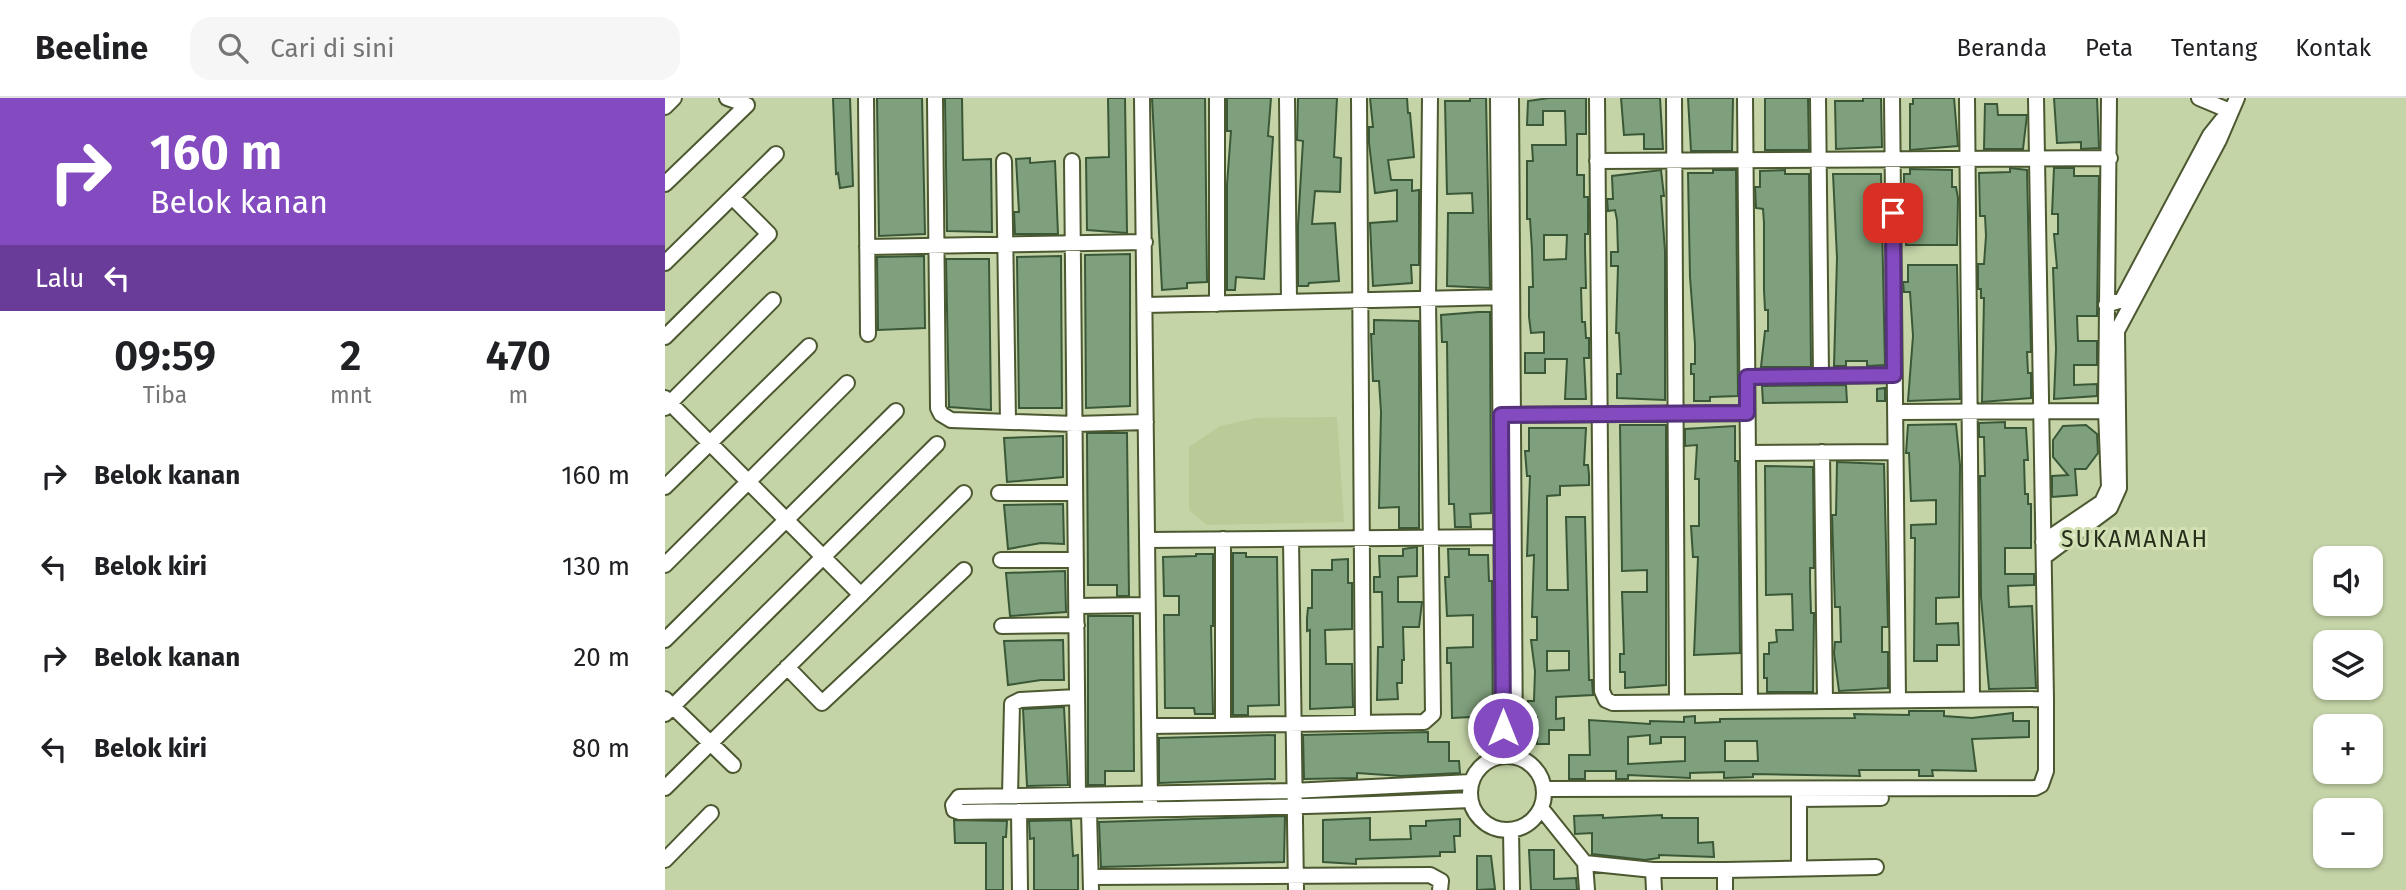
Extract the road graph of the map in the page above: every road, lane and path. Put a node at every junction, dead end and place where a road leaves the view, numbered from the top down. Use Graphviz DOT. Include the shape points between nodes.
graph roads {
  1 [pos="674,98"];
  2 [pos="727,98"];
  3 [pos="866,98"];
  4 [pos="935,98"];
  5 [pos="1142,98"];
  6 [pos="1217,98"];
  7 [pos="1287,98"];
  8 [pos="1359,98"];
  9 [pos="1430,98"];
  10 [pos="1498,98"];
  11 [pos="1511,98"];
  12 [pos="1597,98"];
  13 [pos="1674,98"];
  14 [pos="1745,98"];
  15 [pos="1818,98"];
  16 [pos="1892,98"];
  17 [pos="1967,98"];
  18 [pos="2036,98"];
  19 [pos="2109,98"];
  20 [pos="2199,98"];
  21 [pos="2234,105"];
  22 [pos="665,107"];
  23 [pos="776,154"];
  24 [pos="2110,158"];
  25 [pos="1892,159"];
  26 [pos="1967,159"];
  27 [pos="2039,159"];
  28 [pos="1745,160"];
  29 [pos="1819,160"];
  30 [pos="1004,161"];
  31 [pos="1072,161"];
  32 [pos="1597,161"];
  33 [pos="1675,161"];
  34 [pos="665,184"];
  35 [pos="732,197"];
  36 [pos="1145,242"];
  37 [pos="1006,243"];
  38 [pos="1073,243"];
  39 [pos="935,244"];
  40 [pos="867,247"];
  41 [pos="665,263"];
  42 [pos="1506,297"];
  43 [pos="1428,299"];
  44 [pos="773,300"];
  45 [pos="1359,300"];
  46 [pos="1289,302"];
  47 [pos="1217,304"];
  48 [pos="2106,304"];
  49 [pos="1145,305"];
  50 [pos="868,334"];
  51 [pos="665,337"];
  52 [pos="809,346"];
  53 [pos="1894,375"];
  54 [pos="1821,376"];
  55 [pos="1747,377"];
  56 [pos="847,383"];
  57 [pos="667,403"];
  58 [pos="896,411"];
  59 [pos="2042,411"];
  60 [pos="2106,411"];
  61 [pos="1895,412"];
  62 [pos="1969,412"];
  63 [pos="1676,413"];
  64 [pos="1747,413"];
  65 [pos="1598,414"];
  66 [pos="1507,415"];
  67 [pos="1009,421"];
  68 [pos="1146,422"];
  69 [pos="1075,424"];
  70 [pos="710,443"];
  71 [pos="937,444"];
  72 [pos="1822,452"];
  73 [pos="1895,452"];
  74 [pos="1748,453"];
  75 [pos="748,482"];
  76 [pos="665,487"];
  77 [pos="964,493"];
  78 [pos="1075,493"];
  79 [pos="999,494"];
  80 [pos="786,520"];
  81 [pos="1508,537"];
  82 [pos="1361,538"];
  83 [pos="1432,538"];
  84 [pos="1223,539"];
  85 [pos="1291,539"];
  86 [pos="1147,540"];
  87 [pos="2043,542"];
  88 [pos="824,556"];
  89 [pos="2044,558"];
  90 [pos="1001,560"];
  91 [pos="1076,560"];
  92 [pos="665,565"];
  93 [pos="964,570"];
  94 [pos="861,595"];
  95 [pos="1148,605"];
  96 [pos="1076,606"];
  97 [pos="1077,625"];
  98 [pos="1002,626"];
  99 [pos="665,640"];
  100 [pos="787,667"];
  101 [pos="1077,697"];
  102 [pos="2046,698"];
  103 [pos="1972,699"];
  104 [pos="1898,700"];
  105 [pos="1825,701"];
  106 [pos="1677,702"];
  107 [pos="1750,702"];
  108 [pos="668,706"];
  109 [pos="1292,723"];
  110 [pos="1363,723"];
  111 [pos="1223,725"];
  112 [pos="1149,726"];
  113 [pos="711,743"];
  114 [pos="1509,756"];
  115 [pos="733,765"];
  116 [pos="1471,782"];
  117 [pos="665,788"];
  118 [pos="1544,789"];
  119 [pos="1292,791"];
  120 [pos="1150,793"];
  121 [pos="1799,793"];
  122 [pos="1078,795"];
  123 [pos="1010,796"];
  124 [pos="1881,798"];
  125 [pos="1470,800"];
  126 [pos="1293,808"];
  127 [pos="1541,808"];
  128 [pos="1150,810"];
  129 [pos="1019,811"];
  130 [pos="1089,811"];
  131 [pos="711,813"];
  132 [pos="1511,830"];
  133 [pos="665,860"];
  134 [pos="1585,863"];
  135 [pos="1799,867"];
  136 [pos="1876,867"];
  137 [pos="1653,870"];
  138 [pos="1725,870"];
  139 [pos="1160,883"];
  140 [pos="1226,883"];
  141 [pos="1296,883"];
  142 [pos="1366,883"];
  143 [pos="1091,884"];
  144 [pos="1020,890"];
  145 [pos="1440,890"];
  146 [pos="1512,890"];
  147 [pos="1587,890"];
  148 [pos="1654,890"];
  149 [pos="1725,890"];
  1 -- 22 [label="street"];
  2 -- 34 [label="street" via="747,104"];
  3 -- 40 [label="street"];
  4 -- 39 [label="street"];
  5 -- 36 [label="street"];
  6 -- 47 [label="street"];
  7 -- 46 [label="street"];
  8 -- 45 [label="street"];
  9 -- 43 [label="street"];
  10 -- 42 [label="street"];
  11 -- 42 [label="street"];
  12 -- 32 [label="street"];
  13 -- 33 [label="street"];
  14 -- 28 [label="street"];
  15 -- 29 [label="street"];
  16 -- 25 [label="street"];
  17 -- 26 [label="street"];
  18 -- 27 [label="street"];
  19 -- 24 [label="street"];
  20 -- 21 [label="street"];
  21 -- 48 [label="street" via="2210,135 2122,300"];
  21 -- 89 [label="street" via="2117,331 2116,500"];
  23 -- 35 [label="street"];
  24 -- 27 [label="street"];
  24 -- 48 [label="street"];
  25 -- 26 [label="street"];
  25 -- 29 [label="street"];
  25 -- 53 [label="street"];
  26 -- 27 [label="street"];
  26 -- 62 [label="street"];
  27 -- 59 [label="street"];
  28 -- 29 [label="street"];
  28 -- 33 [label="street"];
  28 -- 55 [label="street"];
  29 -- 54 [label="street"];
  30 -- 37 [label="street"];
  31 -- 38 [label="street"];
  32 -- 33 [label="street"];
  32 -- 65 [label="street"];
  33 -- 63 [label="street"];
  35 -- 41 [label="street"];
  35 -- 51 [label="street" via="769,234"];
  36 -- 38 [label="street"];
  36 -- 49 [label="street"];
  37 -- 38 [label="street"];
  37 -- 39 [label="street"];
  37 -- 67 [label="street"];
  38 -- 69 [label="street"];
  39 -- 40 [label="street"];
  39 -- 67 [label="street" via="938,408 951,420"];
  40 -- 50 [label="street"];
  42 -- 43 [label="street"];
  42 -- 66 [label="street"];
  43 -- 45 [label="street"];
  43 -- 83 [label="street"];
  44 -- 57 [label="street"];
  45 -- 46 [label="street"];
  45 -- 82 [label="street"];
  46 -- 47 [label="street"];
  47 -- 49 [label="street"];
  48 -- 60 [label="street"];
  49 -- 68 [label="street"];
  52 -- 70 [label="street"];
  53 -- 54 [label="street"];
  53 -- 61 [label="street"];
  54 -- 55 [label="street"];
  55 -- 64 [label="street"];
  56 -- 75 [label="street"];
  57 -- 70 [label="street"];
  58 -- 80 [label="street"];
  59 -- 60 [label="street"];
  59 -- 62 [label="street"];
  59 -- 87 [label="street"];
  60 -- 87 [label="street" via="2106,496"];
  61 -- 62 [label="street"];
  61 -- 73 [label="street"];
  62 -- 103 [label="street"];
  63 -- 64 [label="street"];
  63 -- 65 [label="street"];
  63 -- 106 [label="street"];
  64 -- 74 [label="street"];
  65 -- 66 [label="street"];
  65 -- 106 [label="street" via="1602,691 1613,703"];
  66 -- 81 [label="street"];
  67 -- 69 [label="street"];
  68 -- 69 [label="street"];
  68 -- 86 [label="street"];
  69 -- 78 [label="street"];
  70 -- 75 [label="street"];
  70 -- 76 [label="street"];
  71 -- 88 [label="street"];
  72 -- 73 [label="street"];
  72 -- 74 [label="street"];
  72 -- 105 [label="street"];
  73 -- 104 [label="street"];
  74 -- 107 [label="street"];
  75 -- 80 [label="street"];
  75 -- 92 [label="street"];
  77 -- 94 [label="street"];
  78 -- 79 [label="street"];
  78 -- 91 [label="street"];
  80 -- 88 [label="street"];
  80 -- 99 [label="street"];
  81 -- 83 [label="street"];
  81 -- 114 [label="street"];
  82 -- 83 [label="street"];
  82 -- 85 [label="street"];
  82 -- 110 [label="street"];
  83 -- 110 [label="street" via="1433,714 1424,722"];
  84 -- 85 [label="street"];
  84 -- 86 [label="street"];
  84 -- 111 [label="street"];
  85 -- 109 [label="street"];
  86 -- 95 [label="street"];
  87 -- 89 [label="street"];
  88 -- 94 [label="street"];
  88 -- 108 [label="street"];
  89 -- 102 [label="street"];
  90 -- 91 [label="street"];
  91 -- 96 [label="street"];
  93 -- 100 [label="street" via="822,704"];
  94 -- 100 [label="street"];
  95 -- 96 [label="street"];
  95 -- 112 [label="street"];
  96 -- 97 [label="street"];
  97 -- 98 [label="street"];
  97 -- 101 [label="street"];
  100 -- 113 [label="street"];
  101 -- 122 [label="street"];
  101 -- 123 [label="street" via="1012,704"];
  102 -- 103 [label="street"];
  102 -- 121 [label="street" via="2046,771 2035,788"];
  103 -- 104 [label="street"];
  104 -- 105 [label="street"];
  105 -- 107 [label="street"];
  106 -- 107 [label="street"];
  108 -- 113 [label="street"];
  109 -- 110 [label="street"];
  109 -- 111 [label="street"];
  109 -- 119 [label="street"];
  111 -- 112 [label="street"];
  112 -- 120 [label="street"];
  113 -- 115 [label="street"];
  113 -- 117 [label="street"];
  114 -- 116 [label="street" via="1483,764"];
  114 -- 118 [label="street" via="1535,768"];
  116 -- 119 [label="street"];
  116 -- 125 [label="street"];
  118 -- 121 [label="street"];
  118 -- 127 [label="street"];
  119 -- 120 [label="street"];
  119 -- 126 [label="street"];
  120 -- 122 [label="street"];
  120 -- 128 [label="street"];
  121 -- 124 [label="street"];
  121 -- 135 [label="street"];
  122 -- 123 [label="street"];
  123 -- 129 [label="street" via="959,797 954,810"];
  125 -- 126 [label="street"];
  125 -- 132 [label="street" via="1485,823"];
  126 -- 128 [label="street"];
  126 -- 141 [label="street"];
  127 -- 132 [label="street" via="1529,823"];
  127 -- 134 [label="street"];
  128 -- 130 [label="street"];
  129 -- 130 [label="street"];
  129 -- 144 [label="street"];
  130 -- 143 [label="street"];
  131 -- 133 [label="street"];
  132 -- 146 [label="street"];
  134 -- 137 [label="street"];
  134 -- 147 [label="street"];
  135 -- 136 [label="street"];
  135 -- 138 [label="street"];
  137 -- 138 [label="street"];
  137 -- 148 [label="street"];
  138 -- 149 [label="street"];
  139 -- 140 [label="street"];
  139 -- 143 [label="street"];
  140 -- 141 [label="street"];
  141 -- 142 [label="street"];
  142 -- 145 [label="street" via="1430,875 1441,881"];
}
